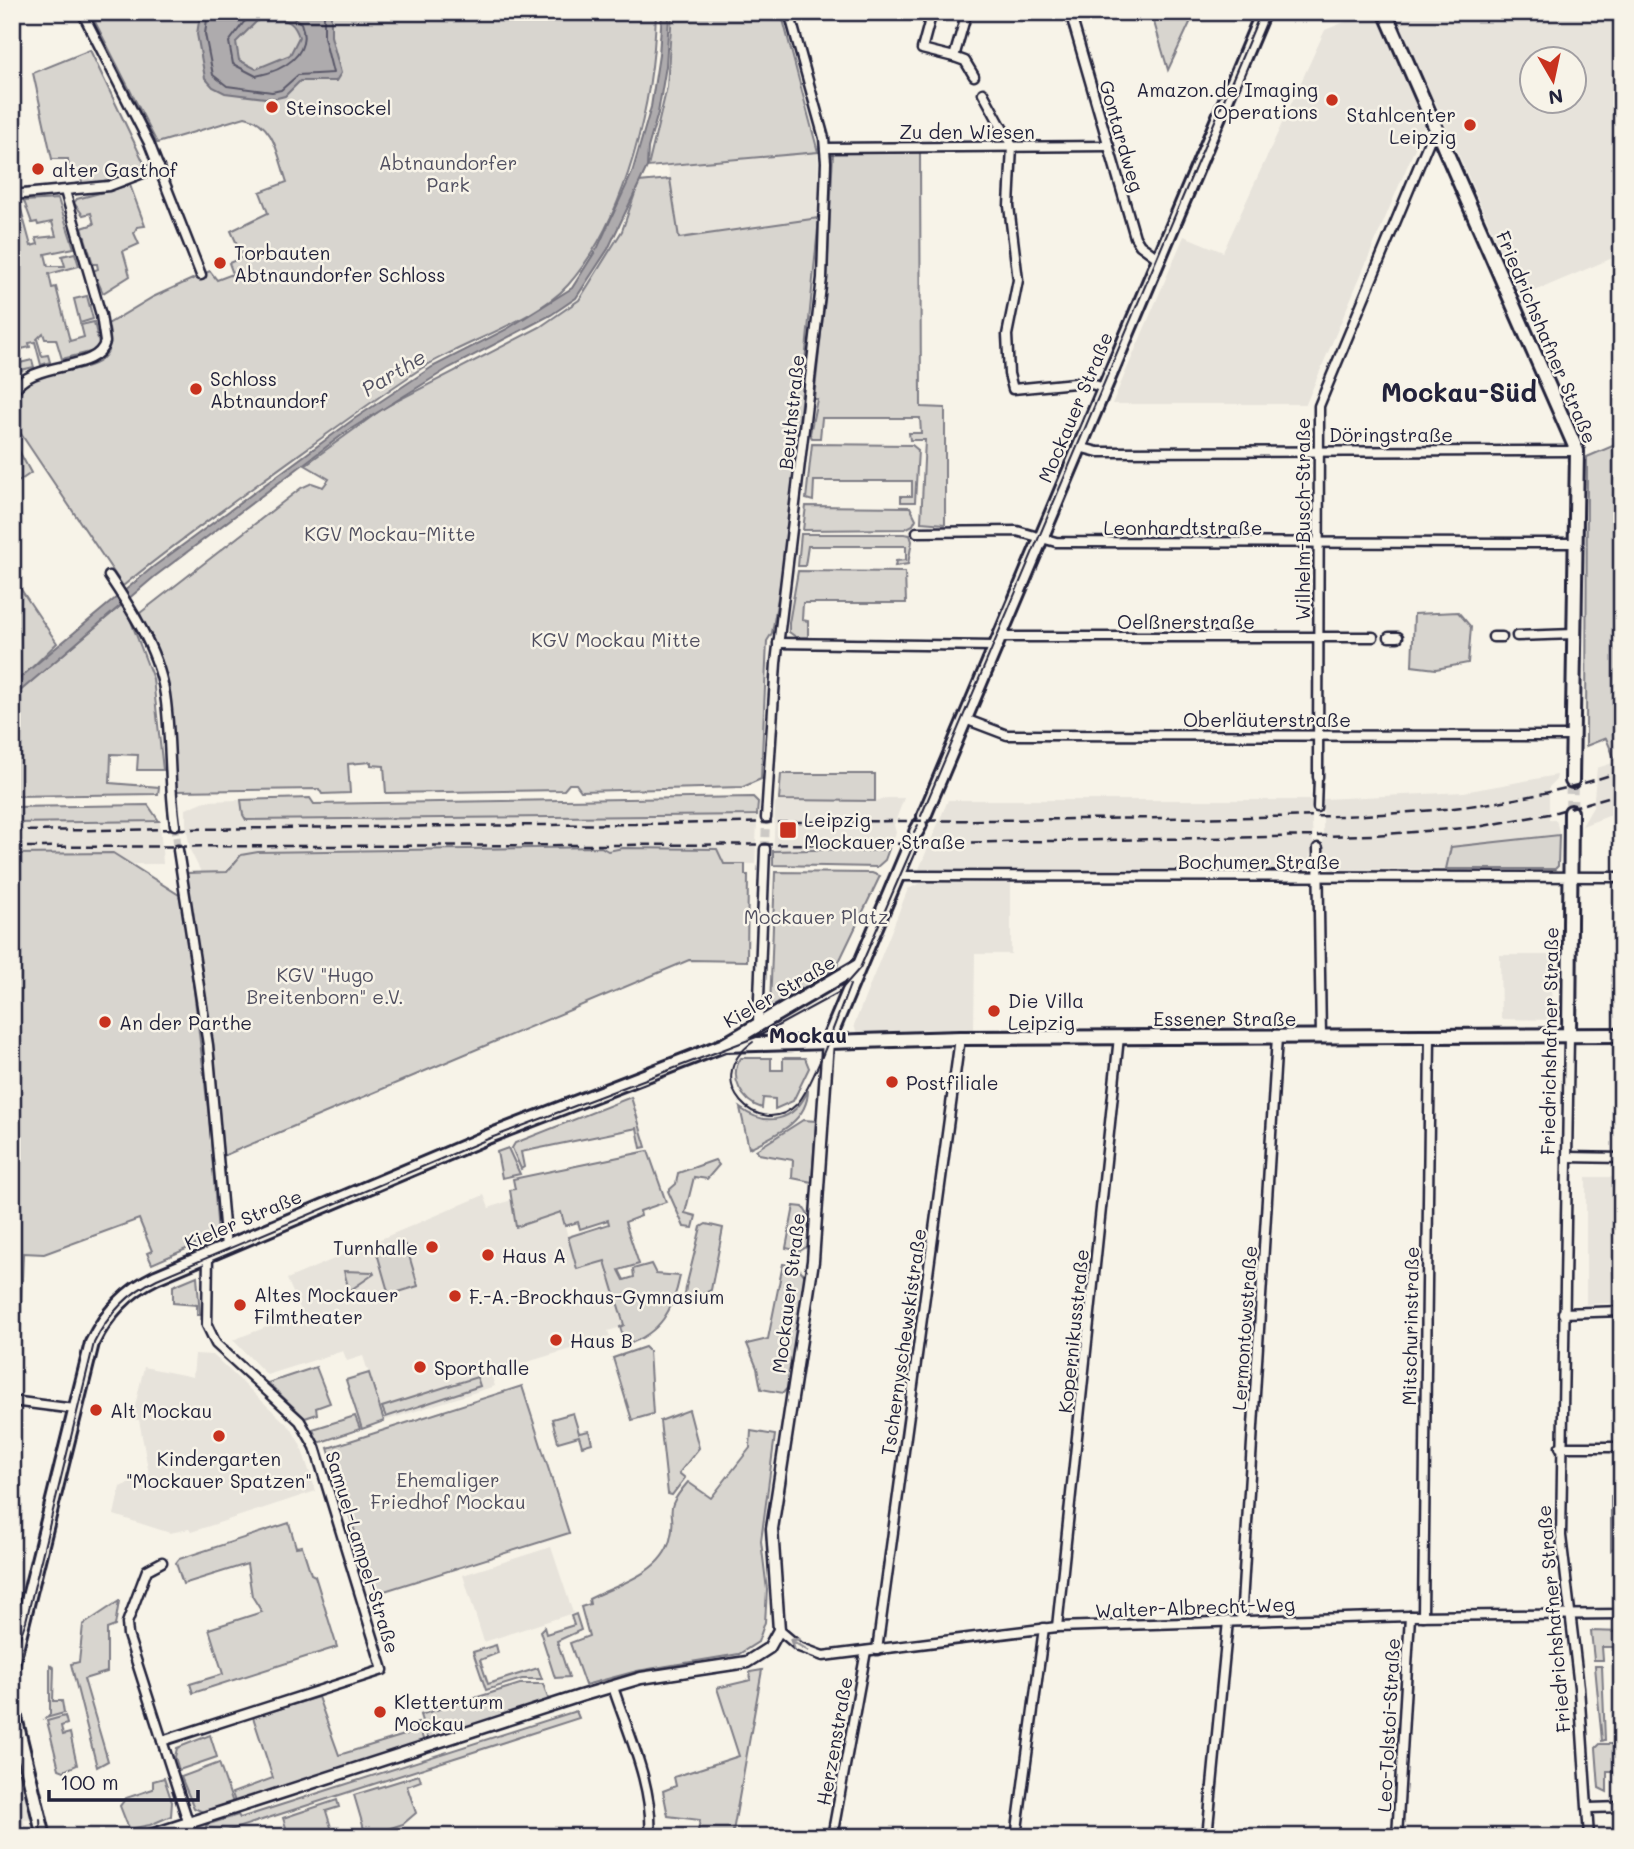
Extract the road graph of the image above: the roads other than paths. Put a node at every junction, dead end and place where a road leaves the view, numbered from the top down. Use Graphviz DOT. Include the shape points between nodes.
graph roads {
  1 [pos="82,12"];
  2 [pos="789,12"];
  3 [pos="932,12"];
  4 [pos="967,12"];
  5 [pos="1070,12"];
  6 [pos="1263,12"];
  7 [pos="1385,12"];
  8 [pos="954,57"];
  9 [pos="974,76"];
  10 [pos="983,93"];
  11 [pos="1436,127"];
  12 [pos="1012,146"];
  13 [pos="1109,146"];
  14 [pos="825,148"];
  15 [pos="159,167"];
  16 [pos="65,191"];
  17 [pos="12,195"];
  18 [pos="1159,259"];
  19 [pos="201,275"];
  20 [pos="1104,388"];
  21 [pos="12,393"];
  22 [pos="1079,447"];
  23 [pos="1318,450"];
  24 [pos="1577,450"];
  25 [pos="918,533"];
  26 [pos="1041,538"];
  27 [pos="1575,543"];
  28 [pos="1318,544"];
  29 [pos="109,576"];
  30 [pos="1574,634"];
  31 [pos="1517,636"];
  32 [pos="1373,637"];
  33 [pos="1318,638"];
  34 [pos="997,641"];
  35 [pos="778,643"];
  36 [pos="965,719"];
  37 [pos="1317,735"];
  38 [pos="1572,736"];
  39 [pos="1318,777"];
  40 [pos="1572,781"];
  41 [pos="1317,808"];
  42 [pos="1571,812"];
  43 [pos="766,818"];
  44 [pos="920,824"];
  45 [pos="175,825"];
  46 [pos="909,848"];
  47 [pos="1318,848"];
  48 [pos="765,849"];
  49 [pos="178,850"];
  50 [pos="897,876"];
  51 [pos="1318,877"];
  52 [pos="1622,877"];
  53 [pos="1570,878"];
  54 [pos="857,967"];
  55 [pos="758,1023"];
  56 [pos="1569,1035"];
  57 [pos="1622,1035"];
  58 [pos="1430,1036"];
  59 [pos="1119,1037"];
  60 [pos="1277,1037"];
  61 [pos="1321,1037"];
  62 [pos="960,1038"];
  63 [pos="828,1041"];
  64 [pos="724,1045"];
  65 [pos="1567,1157"];
  66 [pos="1622,1158"];
  67 [pos="226,1247"];
  68 [pos="208,1255"];
  69 [pos="1622,1311"];
  70 [pos="1563,1313"];
  71 [pos="12,1401"];
  72 [pos="75,1409"];
  73 [pos="1560,1447"];
  74 [pos="1622,1447"];
  75 [pos="162,1562"];
  76 [pos="1569,1614"];
  77 [pos="1622,1614"];
  78 [pos="1410,1616"];
  79 [pos="1423,1616"];
  80 [pos="1228,1621"];
  81 [pos="1241,1621"];
  82 [pos="1057,1627"];
  83 [pos="1044,1629"];
  84 [pos="779,1630"];
  85 [pos="877,1650"];
  86 [pos="866,1651"];
  87 [pos="12,1665"];
  88 [pos="612,1687"];
  89 [pos="12,1705"];
  90 [pos="162,1741"];
  91 [pos="1622,1807"];
  92 [pos="1589,1808"];
  93 [pos="188,1822"];
  94 [pos="44,1837"];
  95 [pos="145,1837"];
  96 [pos="193,1837"];
  97 [pos="650,1837"];
  98 [pos="832,1837"];
  99 [pos="1016,1837"];
  100 [pos="1208,1837"];
  101 [pos="1397,1837"];
  102 [pos="1589,1837"];
  1 -- 15 [label="street"];
  2 -- 14 [label="street, Beuthstraße"];
  3 -- 8 [label="street" via="922,49"];
  4 -- 8 [label="street"];
  5 -- 13 [label="street, Gontardweg"];
  6 -- 18 [label="main road, Mockauer Straße"];
  7 -- 11 [label="main road, Friedrichshafner Straße"];
  8 -- 9 [label="street" via="965,61"];
  10 -- 12 [label="street"];
  11 -- 23 [label="street, Wilhelm-Busch-Straße" via="1319,406"];
  11 -- 24 [label="main road, Friedrichshafner Straße"];
  12 -- 13 [label="street, Zu den Wiesen"];
  12 -- 14 [label="street, Zu den Wiesen"];
  12 -- 20 [label="street" via="1010,227 1018,281 1007,335 1013,389 1085,382"];
  13 -- 18 [label="street, Gontardweg" via="1135,237"];
  14 -- 35 [label="street, Beuthstraße" via="822,278"];
  15 -- 16 [label="street" via="109,186"];
  15 -- 19 [label="street"];
  16 -- 17 [label="street"];
  16 -- 21 [label="street" via="106,342 93,358 36,373"];
  18 -- 20 [label="main road, Mockauer Straße"];
  20 -- 22 [label="main road, Mockauer Straße"];
  22 -- 23 [label="street, Döringstraße" via="1098,452"];
  22 -- 26 [label="main road, Mockauer Straße"];
  23 -- 24 [label="street, Döringstraße"];
  23 -- 28 [label="street, Wilhelm-Busch-Straße"];
  24 -- 27 [label="main road, Friedrichshafner Straße"];
  25 -- 26 [label="street, Leonhardtstraße" via="1017,531"];
  26 -- 28 [label="street, Leonhardtstraße" via="1056,542"];
  26 -- 34 [label="main road, Mockauer Straße"];
  27 -- 28 [label="street, Leonhardtstraße"];
  27 -- 30 [label="main road, Friedrichshafner Straße"];
  28 -- 33 [label="street, Wilhelm-Busch-Straße"];
  29 -- 45 [label="street" via="150,646 166,700"];
  30 -- 31 [label="street"];
  30 -- 38 [label="main road, Friedrichshafner Straße"];
  32 -- 33 [label="street, Oelßnerstraße"];
  33 -- 34 [label="street, Oelßnerstraße"];
  33 -- 37 [label="street, Wilhelm-Busch-Straße"];
  34 -- 35 [label="street, Oelßnerstraße"];
  34 -- 36 [label="main road, Mockauer Straße"];
  35 -- 43 [label="street, Beuthstraße"];
  36 -- 37 [label="street, Oberläuterstraße" via="1007,735"];
  36 -- 44 [label="main road, Mockauer Straße"];
  37 -- 38 [label="street, Oberläuterstraße"];
  37 -- 39 [label="street, Wilhelm-Busch-Straße"];
  38 -- 40 [label="main road, Friedrichshafner Straße"];
  39 -- 41 [label="street, Wilhelm-Busch-Straße"];
  42 -- 53 [label="main road, Friedrichshafner Straße"];
  46 -- 50 [label="main road, Mockauer Straße"];
  47 -- 51 [label="street"];
  48 -- 55 [label="street"];
  49 -- 67 [label="street" via="208,1045"];
  50 -- 51 [label="street, Bochumer Straße"];
  50 -- 54 [label="main road, Mockauer Straße"];
  51 -- 53 [label="street, Bochumer Straße"];
  51 -- 61 [label="street"];
  52 -- 53 [label="street, Bochumer Straße"];
  53 -- 56 [label="main road, Friedrichshafner Straße"];
  54 -- 55 [label="main road, Kieler Straße"];
  54 -- 63 [label="main road, Mockauer Straße"];
  55 -- 64 [label="main road, Kieler Straße"];
  56 -- 57 [label="main road, Essener Straße"];
  56 -- 58 [label="main road, Essener Straße"];
  56 -- 65 [label="street, Friedrichshafner Straße"];
  58 -- 61 [label="main road, Essener Straße"];
  58 -- 79 [label="street, Mitschurinstraße"];
  59 -- 60 [label="main road, Essener Straße"];
  59 -- 62 [label="main road, Essener Straße"];
  59 -- 82 [label="street, Kopernikusstraße"];
  60 -- 61 [label="main road, Essener Straße"];
  60 -- 81 [label="street, Lermontowstraße"];
  62 -- 63 [label="main road, Essener Straße"];
  62 -- 85 [label="street, Tschernyschewskistraße"];
  63 -- 64 [label="main road, Kieler Straße"];
  63 -- 84 [label="street, Mockauer Straße" via="813,1261 772,1529"];
  64 -- 67 [label="main road, Kieler Straße" via="487,1137"];
  65 -- 66 [label="street"];
  65 -- 70 [label="street, Friedrichshafner Straße"];
  67 -- 68 [label="main road, Kieler Straße"];
  68 -- 72 [label="main road, Kieler Straße" via="141,1284 127,1295 92,1343"];
  68 -- 90 [label="street, Samuel-Lampel-Straße" via="207,1325 216,1344 300,1421 315,1447 383,1670"];
  69 -- 70 [label="street"];
  70 -- 73 [label="street, Friedrichshafner Straße"];
  71 -- 72 [label="street"];
  72 -- 87 [label="main road, Kieler Straße"];
  73 -- 74 [label="street"];
  73 -- 76 [label="street, Friedrichshafner Straße" via="1561,1536"];
  75 -- 90 [label="street" via="147,1570 127,1623"];
  76 -- 77 [label="street, Walter-Albrecht-Weg"];
  76 -- 79 [label="street, Walter-Albrecht-Weg"];
  76 -- 92 [label="street, Friedrichshafner Straße"];
  78 -- 79 [label="street, Walter-Albrecht-Weg"];
  78 -- 81 [label="street, Walter-Albrecht-Weg"];
  78 -- 101 [label="street, Leo-Tolstoi-Straße"];
  80 -- 81 [label="street, Walter-Albrecht-Weg"];
  80 -- 82 [label="street, Walter-Albrecht-Weg"];
  80 -- 100 [label="street"];
  82 -- 83 [label="street, Walter-Albrecht-Weg"];
  83 -- 85 [label="street, Walter-Albrecht-Weg"];
  83 -- 99 [label="street"];
  86 -- 84 [label="street, Walter-Albrecht-Weg, one-way" via="822,1656 799,1647"];
  84 -- 88 [label="street" via="769,1648 747,1662 641,1678"];
  85 -- 86 [label="street, Walter-Albrecht-Weg"];
  86 -- 98 [label="street, Herzenstraße"];
  88 -- 93 [label="street"];
  88 -- 97 [label="street" via="644,1783 652,1822"];
  89 -- 94 [label="main road"];
  90 -- 93 [label="street"];
  91 -- 92 [label="street"];
  92 -- 102 [label="street, Friedrichshafner Straße"];
  93 -- 95 [label="street"];
  93 -- 96 [label="street"];
}
